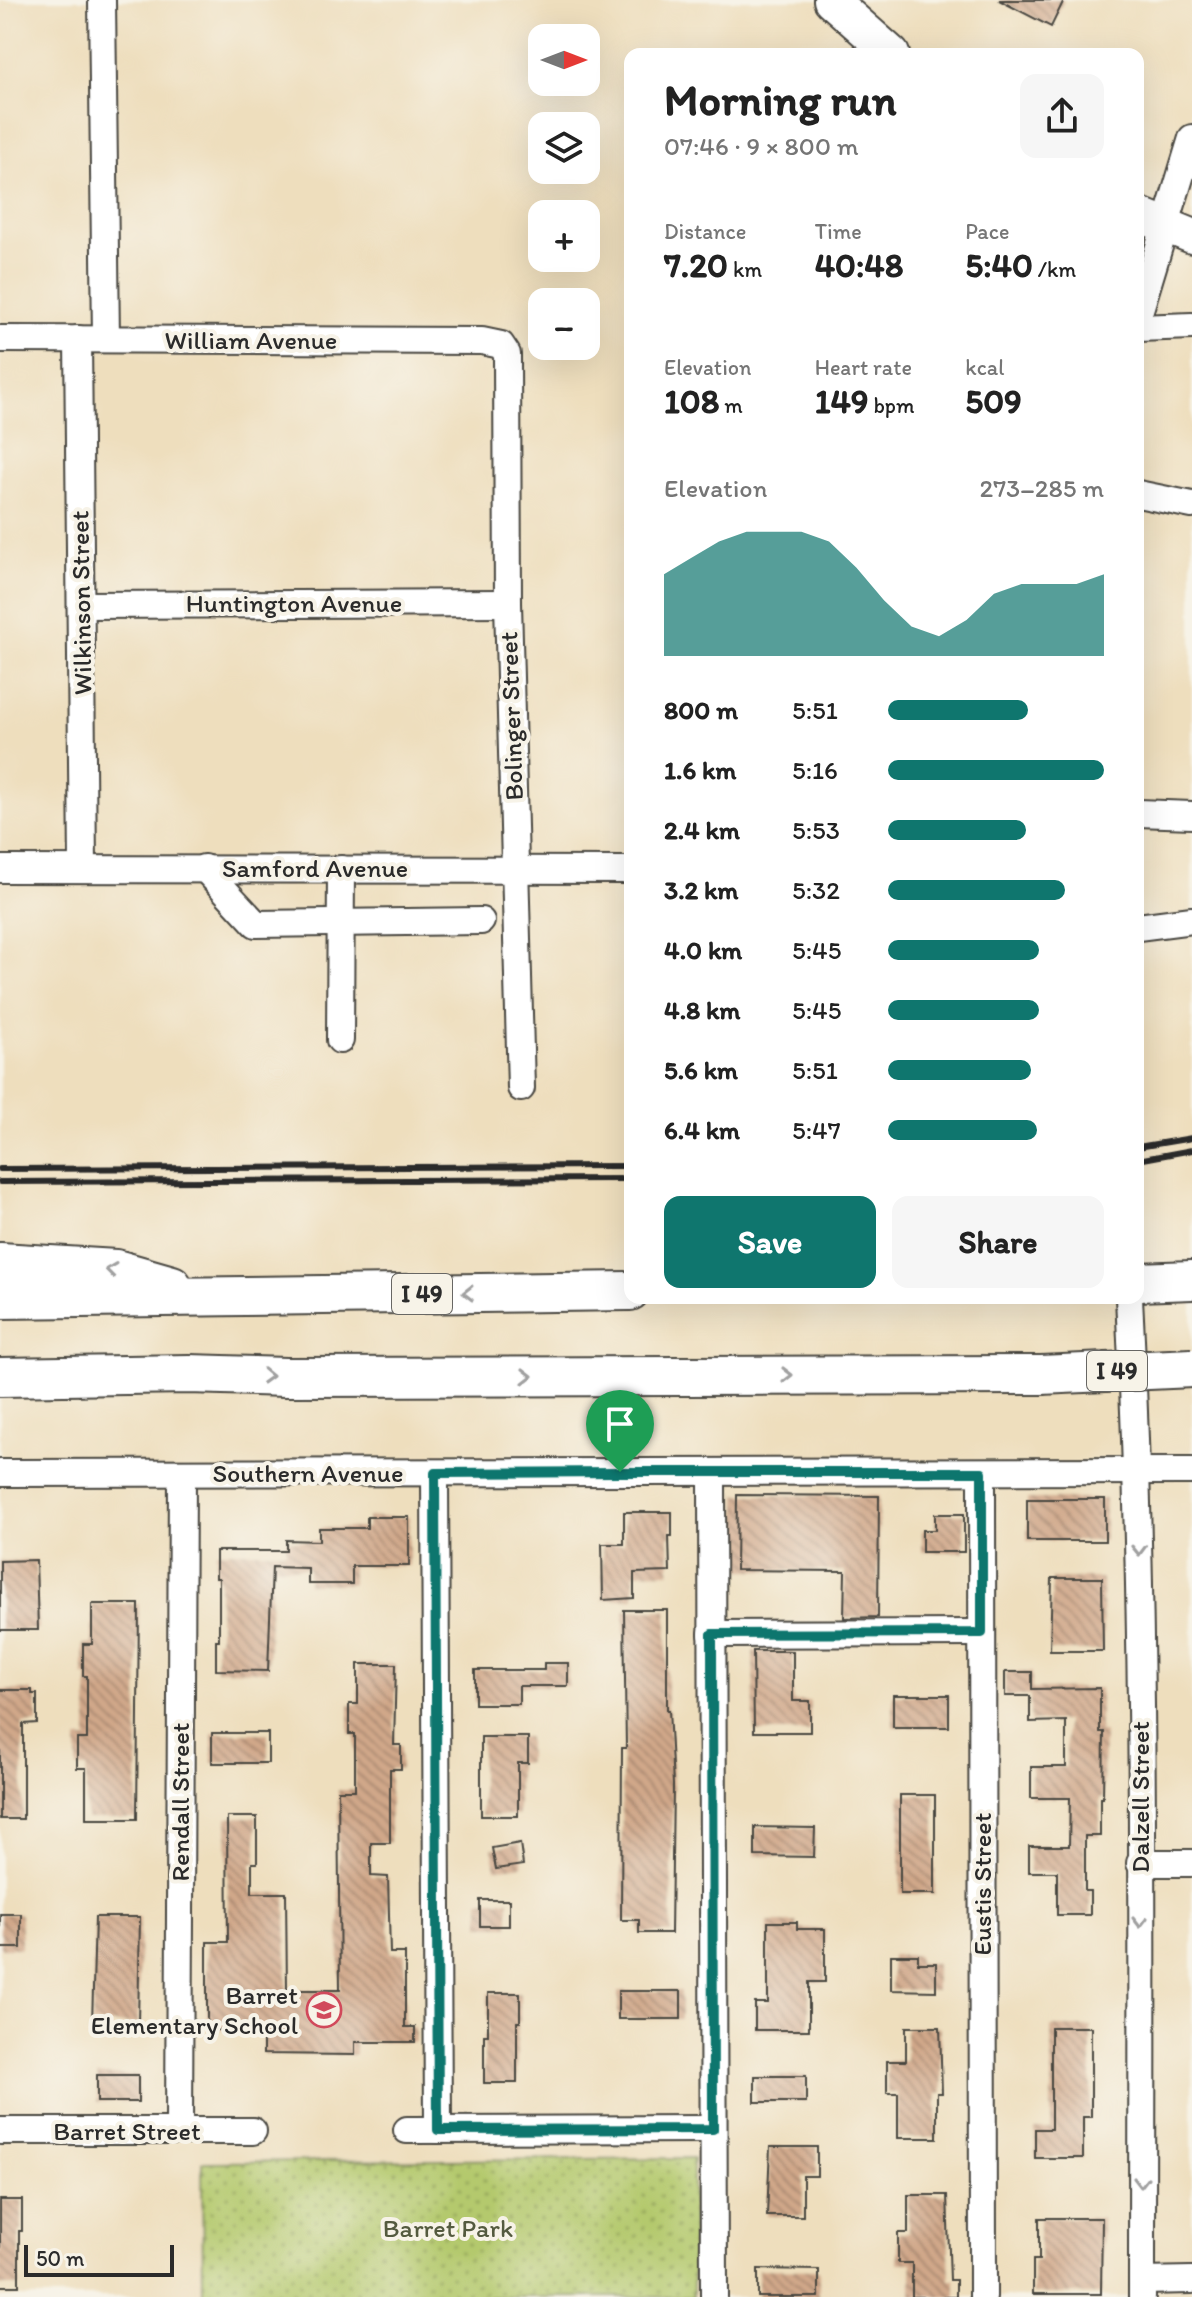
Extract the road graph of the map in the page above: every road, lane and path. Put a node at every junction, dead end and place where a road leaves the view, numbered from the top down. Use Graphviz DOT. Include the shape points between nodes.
graph roads {
  1 [pos="102,0"];
  2 [pos="831,0"];
  3 [pos="885,48"];
  4 [pos="1192,138"];
  5 [pos="1165,225"];
  6 [pos="1144,296"];
  7 [pos="1192,326"];
  8 [pos="1144,328"];
  9 [pos="0,339"];
  10 [pos="78,339"];
  11 [pos="106,339"];
  12 [pos="501,345"];
  13 [pos="1144,495"];
  14 [pos="1192,505"];
  15 [pos="508,603"];
  16 [pos="81,605"];
  17 [pos="1144,813"];
  18 [pos="1192,815"];
  19 [pos="83,867"];
  20 [pos="204,868"];
  21 [pos="0,869"];
  22 [pos="341,869"];
  23 [pos="515,869"];
  24 [pos="624,870"];
  25 [pos="1192,920"];
  26 [pos="481,921"];
  27 [pos="340,923"];
  28 [pos="1144,926"];
  29 [pos="340,1040"];
  30 [pos="521,1088"];
  31 [pos="0,1262"];
  32 [pos="1192,1280"];
  33 [pos="1144,1282"];
  34 [pos="624,1291"];
  35 [pos="214,1297"];
  36 [pos="0,1299"];
  37 [pos="1129,1304"];
  38 [pos="1192,1368"];
  39 [pos="189,1374"];
  40 [pos="0,1377"];
  41 [pos="0,1398"];
  42 [pos="1192,1471"];
  43 [pos="712,1472"];
  44 [pos="982,1472"];
  45 [pos="1138,1472"];
  46 [pos="0,1473"];
  47 [pos="182,1473"];
  48 [pos="435,1473"];
  49 [pos="982,1633"];
  50 [pos="712,1634"];
  51 [pos="1140,1863"];
  52 [pos="1192,1863"];
  53 [pos="713,2129"];
  54 [pos="407,2130"];
  55 [pos="438,2130"];
  56 [pos="0,2131"];
  57 [pos="179,2131"];
  58 [pos="253,2131"];
  59 [pos="1192,2280"];
  60 [pos="1142,2289"];
  61 [pos="714,2297"];
  62 [pos="983,2297"];
  1 -- 11 [label="street"];
  2 -- 3 [label="main road"];
  4 -- 5 [label="street"];
  5 -- 6 [label="street"];
  7 -- 8 [label="street"];
  9 -- 10 [label="street, William Avenue"];
  10 -- 11 [label="street, William Avenue"];
  10 -- 16 [label="street, Wilkinson Street"];
  11 -- 12 [label="street, William Avenue"];
  12 -- 15 [label="street, Bolinger Street" via="509,364"];
  13 -- 14 [label="street"];
  15 -- 16 [label="street, Huntington Avenue"];
  15 -- 23 [label="street, Bolinger Street"];
  16 -- 19 [label="street, Wilkinson Street"];
  17 -- 18 [label="street"];
  19 -- 20 [label="street, Samford Avenue"];
  19 -- 21 [label="street, Samford Avenue"];
  20 -- 22 [label="street, Samford Avenue"];
  20 -- 27 [label="street" via="256,924"];
  22 -- 23 [label="street, Samford Avenue"];
  22 -- 27 [label="street"];
  23 -- 24 [label="street, Samford Avenue"];
  23 -- 30 [label="street, Bolinger Street"];
  25 -- 28 [label="street"];
  26 -- 27 [label="street"];
  27 -- 29 [label="street"];
  35 -- 31 [label="highway, one-way" via="116,1269"];
  32 -- 33 [label="highway"];
  34 -- 35 [label="highway, I 49, one-way"];
  35 -- 36 [label="highway, I 49"];
  37 -- 45 [label="street, Dalzell Street"];
  39 -- 38 [label="highway, I 49, one-way, bridge" via="1041,1375"];
  39 -- 40 [label="highway, I 49"];
  39 -- 41 [label="highway"];
  42 -- 45 [label="street, Southern Avenue"];
  43 -- 44 [label="street, Southern Avenue"];
  43 -- 48 [label="street, Southern Avenue"];
  43 -- 50 [label="street"];
  44 -- 45 [label="street, Southern Avenue"];
  44 -- 49 [label="street, Eustis Street"];
  45 -- 51 [label="street, Dalzell Street, one-way"];
  46 -- 47 [label="street, Southern Avenue"];
  47 -- 48 [label="street, Southern Avenue"];
  47 -- 57 [label="street, Rendall Street"];
  48 -- 55 [label="street"];
  49 -- 50 [label="street"];
  49 -- 62 [label="street, Eustis Street"];
  50 -- 53 [label="street"];
  51 -- 52 [label="street"];
  51 -- 60 [label="street, Dalzell Street, one-way"];
  53 -- 55 [label="street"];
  53 -- 61 [label="street"];
  54 -- 55 [label="street"];
  56 -- 57 [label="street, Barret Street"];
  57 -- 58 [label="street, Barret Street"];
  59 -- 60 [label="street"];
}
